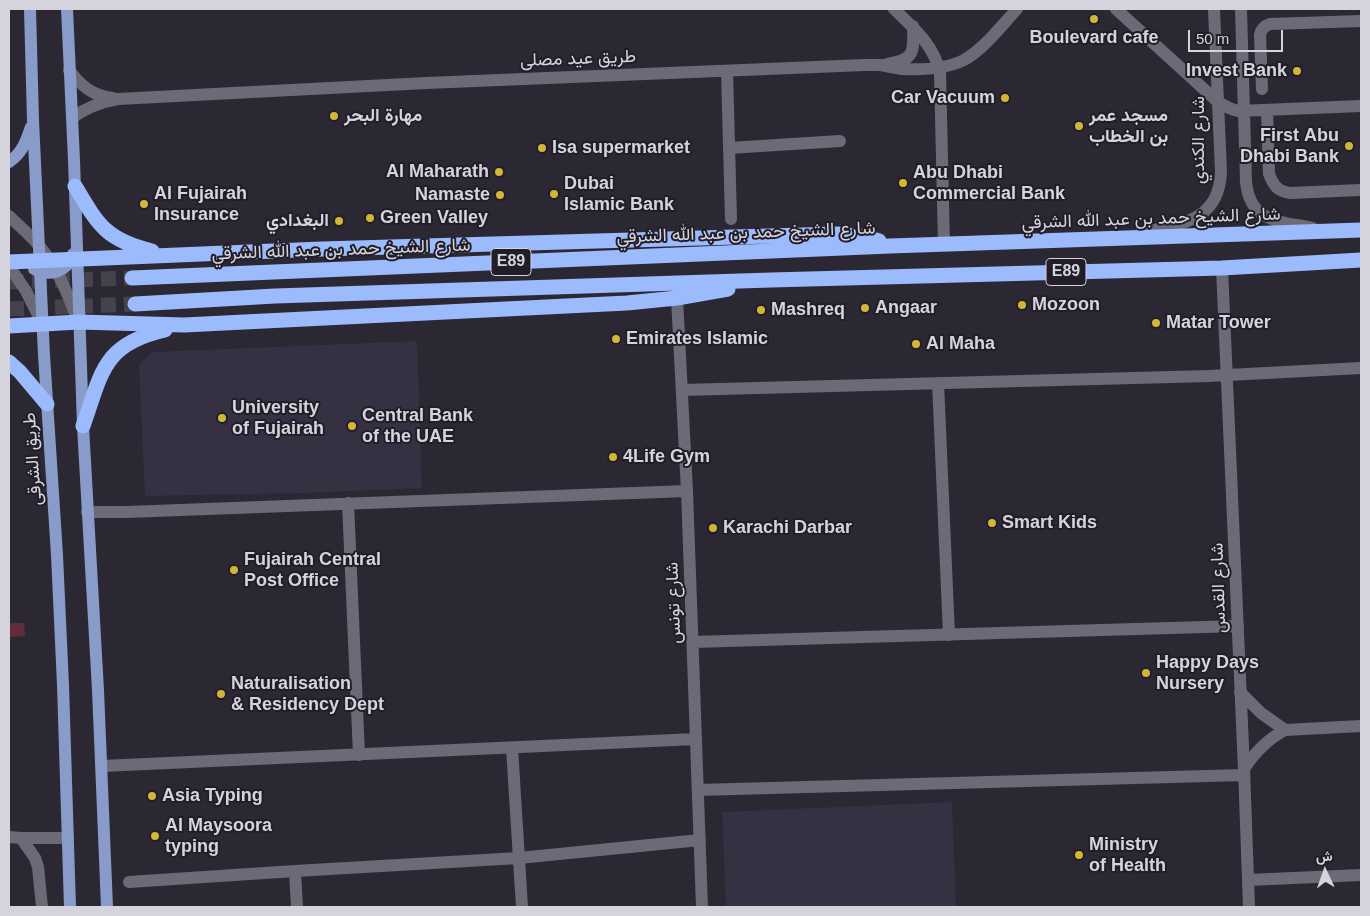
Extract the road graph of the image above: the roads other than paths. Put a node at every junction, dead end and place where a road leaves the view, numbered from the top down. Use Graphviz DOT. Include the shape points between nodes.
graph roads {
  1 [pos="30,9"];
  2 [pos="67,9"];
  3 [pos="894,9"];
  4 [pos="1017,9"];
  5 [pos="1116,9"];
  6 [pos="1214,9"];
  7 [pos="1241,9"];
  8 [pos="1361,21"];
  9 [pos="913,26"];
  10 [pos="879,65"];
  11 [pos="939,67"];
  12 [pos="69,70"];
  13 [pos="727,70"];
  14 [pos="1262,89"];
  15 [pos="118,99"];
  16 [pos="1217,101"];
  17 [pos="1361,106"];
  18 [pos="1266,110"];
  19 [pos="1243,111"];
  20 [pos="72,118"];
  21 [pos="33,120"];
  22 [pos="840,141"];
  23 [pos="729,148"];
  24 [pos="9,162"];
  25 [pos="75,186"];
  26 [pos="1361,190"];
  27 [pos="9,216"];
  28 [pos="731,219"];
  29 [pos="1361,230"];
  30 [pos="1330,232"];
  31 [pos="1124,238"];
  32 [pos="944,244"];
  33 [pos="39,245"];
  34 [pos="890,246"];
  35 [pos="168,255"];
  36 [pos="75,259"];
  37 [pos="1361,260"];
  38 [pos="12,262"];
  39 [pos="47,266"];
  40 [pos="1222,268"];
  41 [pos="132,278"];
  42 [pos="771,280"];
  43 [pos="677,298"];
  44 [pos="134,304"];
  45 [pos="79,322"];
  46 [pos="42,323"];
  47 [pos="184,325"];
  48 [pos="9,326"];
  49 [pos="80,340"];
  50 [pos="43,341"];
  51 [pos="9,362"];
  52 [pos="1361,368"];
  53 [pos="1228,375"];
  54 [pos="938,383"];
  55 [pos="682,390"];
  56 [pos="47,404"];
  57 [pos="83,426"];
  58 [pos="687,491"];
  59 [pos="348,503"];
  60 [pos="87,512"];
  61 [pos="1238,626"];
  62 [pos="949,635"];
  63 [pos="693,642"];
  64 [pos="1240,692"];
  65 [pos="1361,726"];
  66 [pos="1286,730"];
  67 [pos="696,739"];
  68 [pos="512,748"];
  69 [pos="359,754"];
  70 [pos="102,766"];
  71 [pos="1244,772"];
  72 [pos="698,790"];
  73 [pos="15,838"];
  74 [pos="68,838"];
  75 [pos="700,840"];
  76 [pos="519,858"];
  77 [pos="295,870"];
  78 [pos="1361,876"];
  79 [pos="1248,880"];
  80 [pos="129,882"];
  81 [pos="42,907"];
  82 [pos="70,907"];
  83 [pos="107,907"];
  84 [pos="297,907"];
  85 [pos="522,907"];
  86 [pos="702,907"];
  87 [pos="1249,907"];
  1 -- 21 [label="main road, طريق الشرقى"];
  2 -- 12 [label="main road"];
  3 -- 9 [label="street"];
  4 -- 11 [label="street, طريق عيد مصلى" via="964,60"];
  5 -- 16 [label="street"];
  6 -- 16 [label="street, شارع الكندي"];
  7 -- 19 [label="street"];
  8 -- 14 [label="street" via="1266,25 1260,35"];
  9 -- 10 [label="street" via="910,56 901,62"];
  9 -- 11 [label="street" via="929,45"];
  10 -- 11 [label="street, طريق عيد مصلى" via="901,69"];
  10 -- 13 [label="street, طريق عيد مصلى"];
  11 -- 32 [label="street"];
  12 -- 15 [label="street, طريق عيد مصلى" via="90,92"];
  12 -- 20 [label="main road"];
  13 -- 15 [label="street, طريق عيد مصلى"];
  13 -- 23 [label="street"];
  15 -- 20 [label="street, طريق عيد مصلى" via="94,105"];
  16 -- 19 [label="street"];
  16 -- 31 [label="street, شارع الكندي" via="1220,181 1209,207 1190,221"];
  17 -- 18 [label="street"];
  18 -- 19 [label="street"];
  18 -- 26 [label="street" via="1269,174 1277,188 1290,193"];
  19 -- 30 [label="street" via="1246,188 1250,201 1269,219"];
  20 -- 25 [label="main road"];
  21 -- 24 [label="main road" via="25,145"];
  21 -- 33 [label="main road, طريق الشرقى"];
  22 -- 23 [label="street"];
  23 -- 28 [label="street"];
  25 -- 35 [label="highway" via="108,233 130,245"];
  25 -- 36 [label="main road"];
  27 -- 33 [label="street"];
  29 -- 30 [label="highway, شارع الشيخ حمد بن عبد الله الشرقي / E89"];
  30 -- 31 [label="highway, شارع الشيخ حمد بن عبد الله الشرقي / E89"];
  31 -- 32 [label="highway, شارع الشيخ حمد بن عبد الله الشرقي / E89"];
  32 -- 34 [label="highway, شارع الشيخ حمد بن عبد الله الشرقي / E89"];
  33 -- 39 [label="main road, طريق الشرقى"];
  34 -- 35 [label="highway" via="866,237 837,234"];
  34 -- 41 [label="highway, شارع الشيخ حمد بن عبد الله الشرقي / E89"];
  35 -- 36 [label="highway"];
  36 -- 39 [label="highway"];
  36 -- 45 [label="main road"];
  37 -- 40 [label="highway, E89"];
  38 -- 39 [label="highway"];
  38 -- 46 [label="street"];
  39 -- 45 [label="street"];
  39 -- 46 [label="main road, طريق الشرقى"];
  40 -- 42 [label="highway, E89"];
  40 -- 53 [label="street, شارع القدس"];
  42 -- 43 [label="highway"];
  42 -- 44 [label="highway, E89" via="276,296"];
  43 -- 47 [label="highway"];
  43 -- 55 [label="street, شارع تونس"];
  45 -- 46 [label="highway"];
  45 -- 47 [label="highway"];
  45 -- 49 [label="main road"];
  46 -- 48 [label="highway"];
  46 -- 50 [label="main road, طريق الشرقى"];
  47 -- 57 [label="highway" via="140,336 116,352 100,375"];
  49 -- 50 [label="main road" via="76,332 61,326 53,328"];
  49 -- 57 [label="main road"];
  50 -- 56 [label="main road, طريق الشرقى"];
  51 -- 56 [label="highway"];
  52 -- 53 [label="street"];
  53 -- 54 [label="street"];
  53 -- 61 [label="street, شارع القدس"];
  54 -- 55 [label="street"];
  54 -- 62 [label="street"];
  55 -- 58 [label="street, شارع تونس"];
  56 -- 74 [label="main road, طريق الشرقى"];
  57 -- 60 [label="main road"];
  58 -- 59 [label="street"];
  58 -- 63 [label="street, شارع تونس"];
  59 -- 60 [label="street"];
  59 -- 69 [label="street"];
  60 -- 70 [label="main road"];
  61 -- 62 [label="street"];
  61 -- 64 [label="street, شارع القدس"];
  62 -- 63 [label="street"];
  63 -- 67 [label="street, شارع تونس"];
  64 -- 66 [label="street" via="1261,713"];
  64 -- 71 [label="street, شارع القدس"];
  65 -- 66 [label="street"];
  66 -- 71 [label="street" via="1255,753"];
  67 -- 68 [label="street"];
  67 -- 72 [label="street, شارع تونس"];
  68 -- 69 [label="street"];
  68 -- 76 [label="street"];
  69 -- 70 [label="street"];
  70 -- 83 [label="main road"];
  71 -- 72 [label="street"];
  71 -- 79 [label="street, شارع القدس"];
  72 -- 75 [label="street, شارع تونس"];
  73 -- 74 [label="street"];
  73 -- 81 [label="street" via="35,858"];
  74 -- 82 [label="main road, طريق الشرقى"];
  75 -- 76 [label="street"];
  75 -- 86 [label="street, شارع تونس"];
  76 -- 77 [label="street"];
  76 -- 85 [label="street"];
  77 -- 80 [label="street"];
  77 -- 84 [label="street"];
  78 -- 79 [label="street"];
  79 -- 87 [label="street, شارع القدس"];
}
